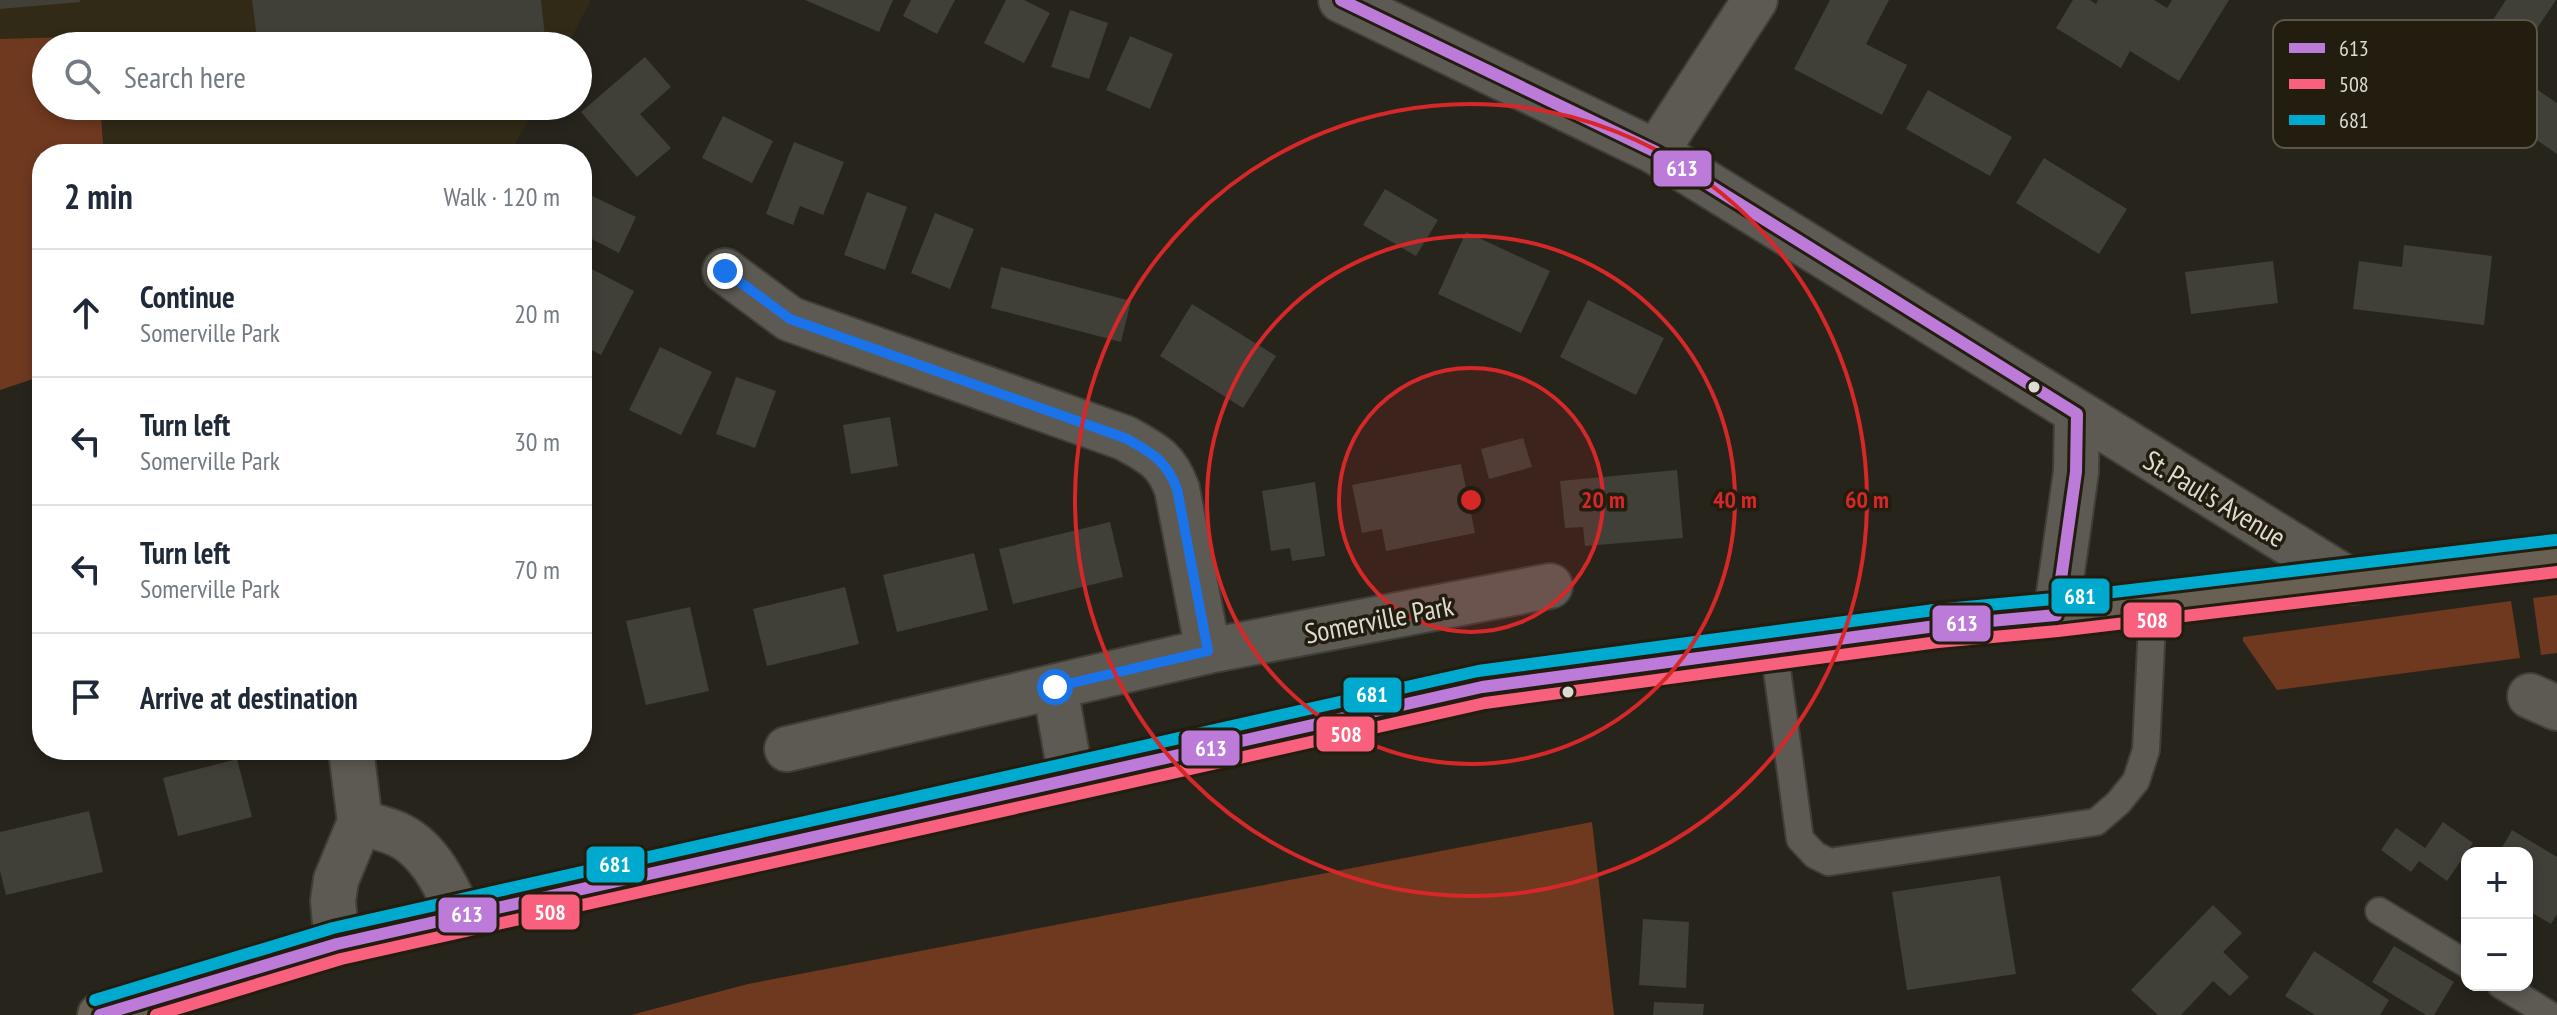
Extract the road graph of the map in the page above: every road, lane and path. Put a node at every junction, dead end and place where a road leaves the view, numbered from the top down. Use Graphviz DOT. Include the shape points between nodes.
graph roads {
  1 [pos="1341,0"];
  2 [pos="1755,0"];
  3 [pos="1656,152"];
  4 [pos="725,271"];
  5 [pos="2077,414"];
  6 [pos="2557,556"];
  7 [pos="2352,582"];
  8 [pos="1550,586"];
  9 [pos="2153,604"];
  10 [pos="2056,615"];
  11 [pos="1774,648"];
  12 [pos="1208,651"];
  13 [pos="1055,687"];
  14 [pos="787,749"];
  15 [pos="352,760"];
  16 [pos="1071,778"];
  17 [pos="360,822"];
  18 [pos="2379,911"];
  19 [pos="460,915"];
  20 [pos="337,944"];
  21 [pos="2461,960"];
  22 [pos="2511,991"];
  23 [pos="100,1015"];
  24 [pos="2550,1015"];
  1 -- 3 [label="street, St. Paul's Avenue"];
  2 -- 3 [label="street"];
  3 -- 5 [label="street, St. Paul's Avenue"];
  4 -- 12 [label="street" via="790,319 1125,438 1155,455 1177,489"];
  5 -- 7 [label="street, St. Paul's Avenue"];
  5 -- 10 [label="street" via="2076,472"];
  6 -- 7 [label="highway"];
  7 -- 9 [label="highway"];
  8 -- 12 [label="street, Somerville Park"];
  9 -- 10 [label="highway"];
  9 -- 11 [label="lane" via="2146,750 2136,781 2096,822 1829,862 1800,839"];
  10 -- 11 [label="highway"];
  11 -- 16 [label="highway" via="1482,687"];
  12 -- 13 [label="street, Somerville Park"];
  13 -- 14 [label="street, Somerville Park"];
  13 -- 16 [label="street"];
  15 -- 17 [label="street"];
  16 -- 19 [label="highway"];
  17 -- 19 [label="street" via="400,836 428,858"];
  17 -- 20 [label="street" via="336,880"];
  18 -- 21 [label="lane"];
  19 -- 20 [label="highway"];
  20 -- 23 [label="highway"];
  22 -- 24 [label="lane"];
}
